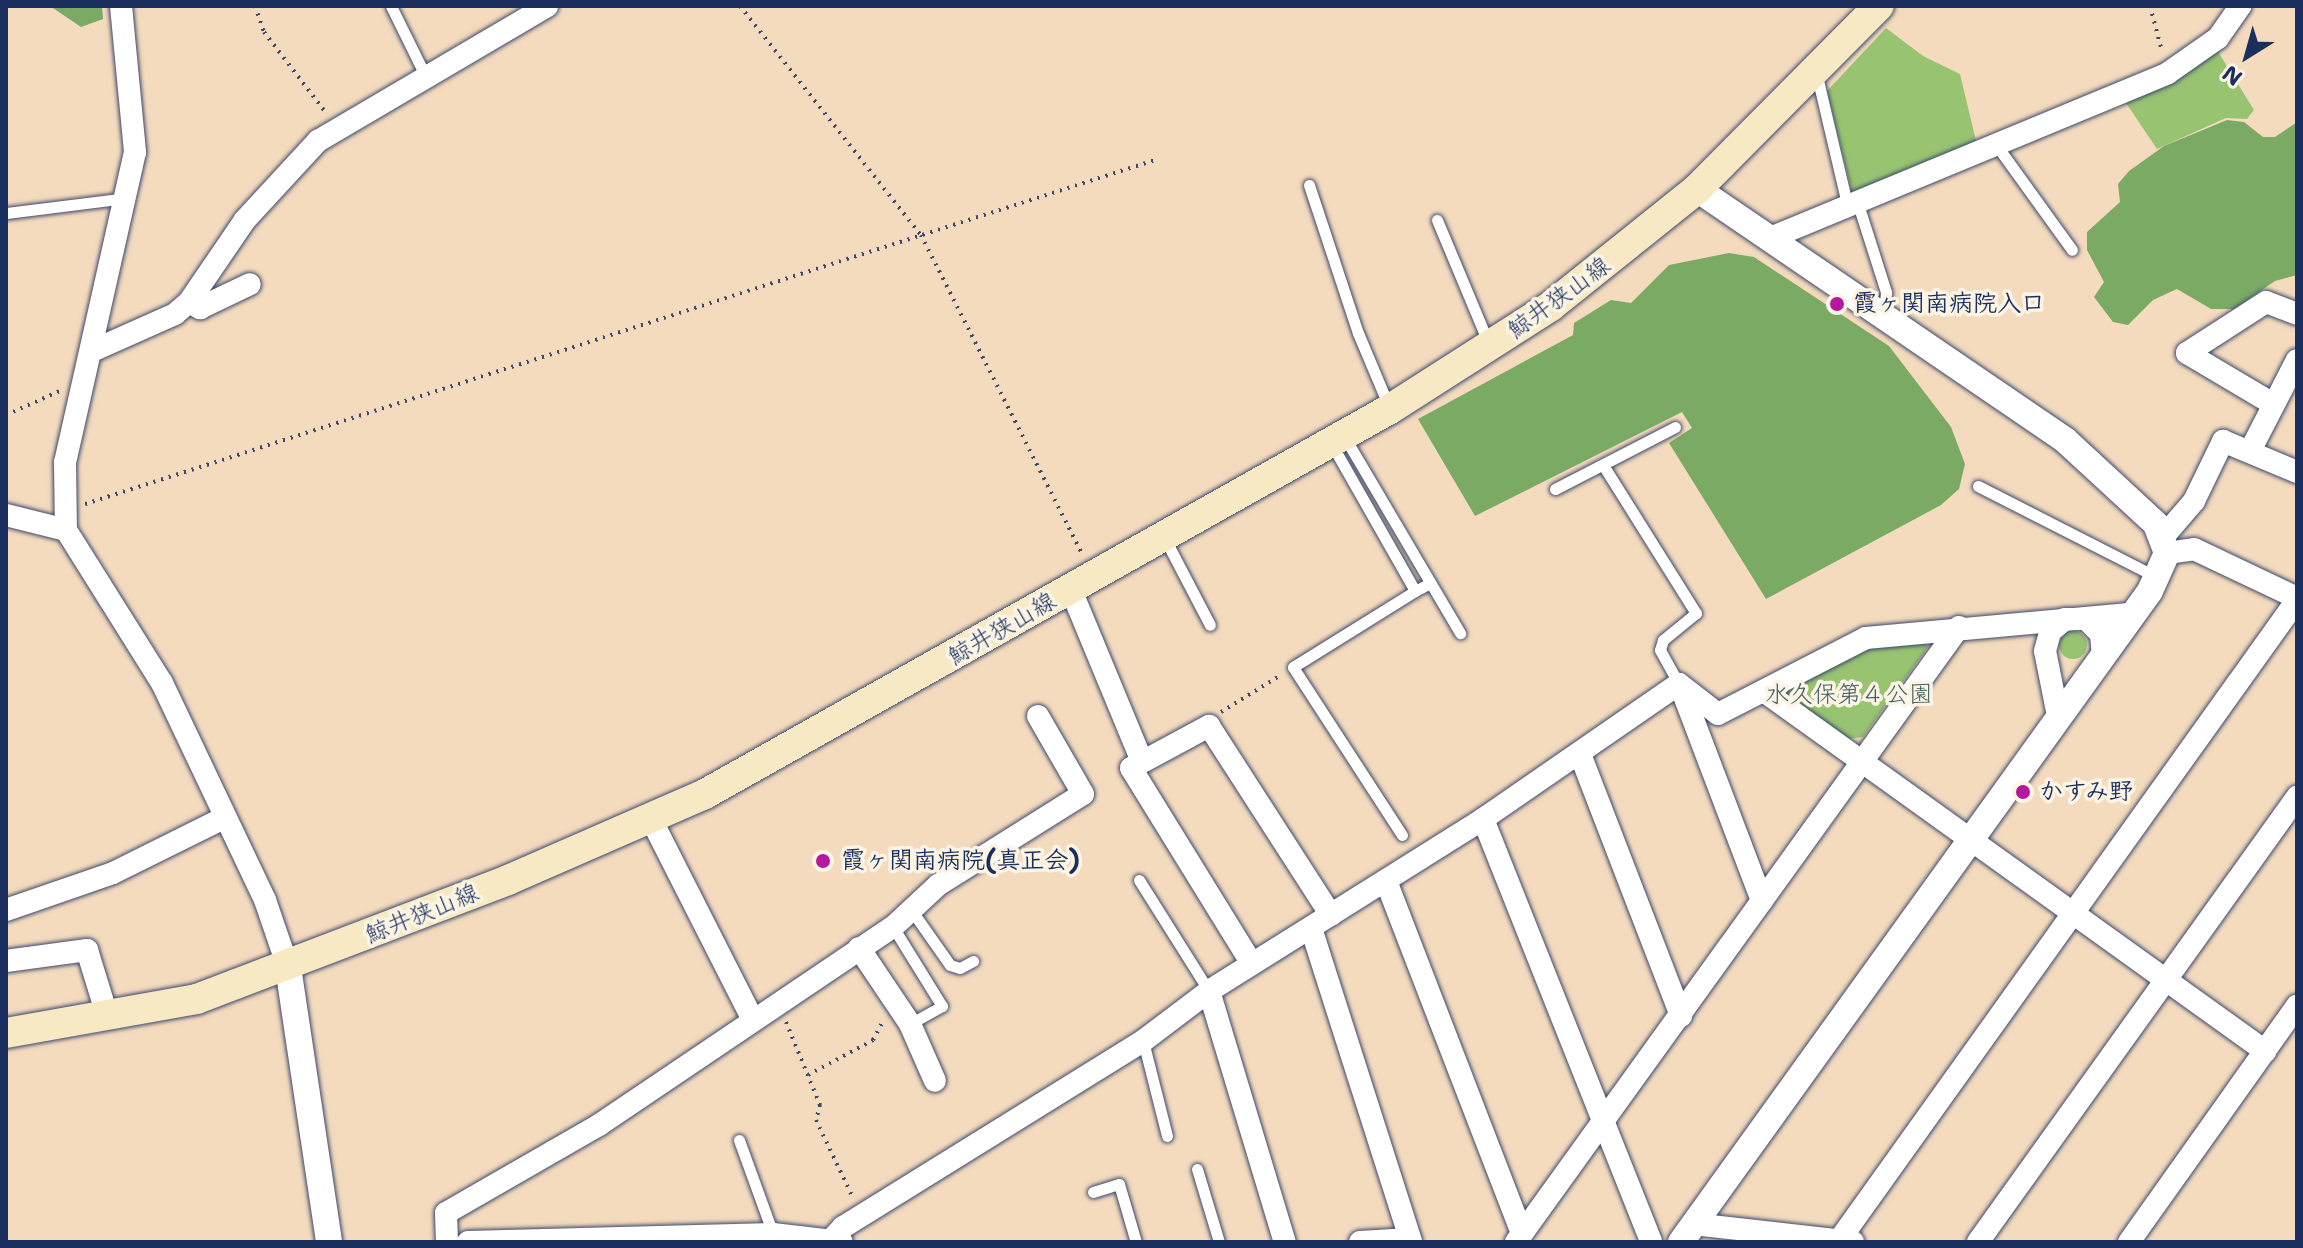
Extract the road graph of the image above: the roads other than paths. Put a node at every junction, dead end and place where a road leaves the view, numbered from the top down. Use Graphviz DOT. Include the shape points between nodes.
graph roads {
  1 [pos="121,6"];
  2 [pos="391,6"];
  3 [pos="1879,6"];
  4 [pos="2240,6"];
  5 [pos="537,9"];
  6 [pos="1816,72"];
  7 [pos="425,75"];
  8 [pos="1997,146"];
  9 [pos="1309,185"];
  10 [pos="1697,189"];
  11 [pos="126,198"];
  12 [pos="1852,202"];
  13 [pos="6,213"];
  14 [pos="1437,220"];
  15 [pos="1768,239"];
  16 [pos="2072,250"];
  17 [pos="250,284"];
  18 [pos="189,302"];
  19 [pos="2297,314"];
  20 [pos="1884,318"];
  21 [pos="1490,346"];
  22 [pos="92,351"];
  23 [pos="2297,360"];
  24 [pos="2273,404"];
  25 [pos="1390,409"];
  26 [pos="1675,427"];
  27 [pos="1337,439"];
  28 [pos="2251,449"];
  29 [pos="1603,465"];
  30 [pos="2297,472"];
  31 [pos="1978,486"];
  32 [pos="1555,489"];
  33 [pos="6,515"];
  34 [pos="64,520"];
  35 [pos="1164,537"];
  36 [pos="2163,555"];
  37 [pos="1082,583"];
  38 [pos="1430,583"];
  39 [pos="1415,591"];
  40 [pos="2297,599"];
  41 [pos="2132,614"];
  42 [pos="2074,616"];
  43 [pos="2040,620"];
  44 [pos="1210,625"];
  45 [pos="1959,627"];
  46 [pos="1460,633"];
  47 [pos="2045,651"];
  48 [pos="2103,655"];
  49 [pos="1679,684"];
  50 [pos="1765,692"];
  51 [pos="1038,716"];
  52 [pos="2058,716"];
  53 [pos="1580,754"];
  54 [pos="1142,761"];
  55 [pos="1862,763"];
  56 [pos="2297,797"];
  57 [pos="224,818"];
  58 [pos="1483,819"];
  59 [pos="652,821"];
  60 [pos="1402,835"];
  61 [pos="1969,838"];
  62 [pos="1139,880"];
  63 [pos="1386,881"];
  64 [pos="1762,901"];
  65 [pos="6,910"];
  66 [pos="912,911"];
  67 [pos="2074,913"];
  68 [pos="1331,915"];
  69 [pos="893,927"];
  70 [pos="1311,928"];
  71 [pos="859,948"];
  72 [pos="6,961"];
  73 [pos="973,961"];
  74 [pos="1252,964"];
  75 [pos="288,967"];
  76 [pos="2166,979"];
  77 [pos="1209,991"];
  78 [pos="2297,1006"];
  79 [pos="107,1015"];
  80 [pos="1681,1016"];
  81 [pos="752,1018"];
  82 [pos="910,1024"];
  83 [pos="6,1033"];
  84 [pos="1143,1041"];
  85 [pos="2265,1051"];
  86 [pos="935,1081"];
  87 [pos="1602,1126"];
  88 [pos="1167,1136"];
  89 [pos="739,1140"];
  90 [pos="1197,1169"];
  91 [pos="1093,1192"];
  92 [pos="1687,1233"];
  93 [pos="773,1234"];
  94 [pos="1519,1238"];
  95 [pos="1411,1240"];
  96 [pos="533,1241"];
  97 [pos="610,1241"];
  98 [pos="834,1241"];
  99 [pos="1844,1241"];
  100 [pos="329,1242"];
  101 [pos="447,1242"];
  102 [pos="468,1242"];
  103 [pos="1136,1242"];
  104 [pos="1219,1242"];
  105 [pos="1285,1242"];
  106 [pos="1360,1242"];
  107 [pos="1651,1242"];
  108 [pos="1978,1242"];
  109 [pos="2129,1242"];
  1 -- 11 [label="street" via="135,125"];
  2 -- 7 [label="lane"];
  3 -- 6 [label="main road, 鯨井狭山線"];
  4 -- 8 [label="street" via="2218,38 2168,73"];
  5 -- 7 [label="street"];
  6 -- 10 [label="main road, 鯨井狭山線"];
  6 -- 12 [label="lane"];
  7 -- 18 [label="street" via="296,159"];
  8 -- 12 [label="street"];
  8 -- 16 [label="lane"];
  9 -- 25 [label="lane" via="1358,333"];
  10 -- 15 [label="street"];
  10 -- 21 [label="main road, 鯨井狭山線" via="1624,250"];
  11 -- 13 [label="lane"];
  11 -- 22 [label="street"];
  12 -- 15 [label="street"];
  12 -- 20 [label="lane" via="1886,292"];
  14 -- 21 [label="lane"];
  15 -- 20 [label="street"];
  17 -- 18 [label="street" via="200,308"];
  18 -- 22 [label="street" via="175,314"];
  19 -- 24 [label="street" via="2266,302 2187,353"];
  20 -- 36 [label="street" via="2065,440 2129,496"];
  21 -- 25 [label="main road, 鯨井狭山線"];
  22 -- 34 [label="street" via="65,462"];
  23 -- 24 [label="street"];
  24 -- 28 [label="street"];
  25 -- 27 [label="main road, 鯨井狭山線"];
  26 -- 29 [label="lane"];
  27 -- 35 [label="main road, 鯨井狭山線"];
  27 -- 38 [label="lane"];
  27 -- 39 [label="lane"];
  28 -- 30 [label="street"];
  28 -- 36 [label="street" via="2223,441"];
  29 -- 32 [label="lane"];
  29 -- 49 [label="lane" via="1696,613 1663,640 1660,650"];
  31 -- 36 [label="lane"];
  33 -- 34 [label="street"];
  34 -- 57 [label="street" via="143,647"];
  35 -- 37 [label="main road, 鯨井狭山線"];
  35 -- 44 [label="lane"];
  36 -- 40 [label="street" via="2194,549"];
  36 -- 41 [label="street"];
  37 -- 54 [label="street"];
  37 -- 59 [label="main road, 鯨井狭山線"];
  38 -- 39 [label="lane"];
  38 -- 46 [label="lane"];
  39 -- 60 [label="lane" via="1293,667"];
  40 -- 67 [label="street"];
  41 -- 42 [label="street"];
  41 -- 48 [label="street"];
  42 -- 43 [label="street"];
  42 -- 47 [label="street" via="2054,627"];
  42 -- 48 [label="street" via="2095,625"];
  43 -- 45 [label="street"];
  43 -- 47 [label="street"];
  45 -- 50 [label="street" via="1866,638"];
  45 -- 55 [label="street"];
  47 -- 52 [label="street"];
  48 -- 52 [label="street"];
  49 -- 50 [label="street" via="1718,714"];
  49 -- 53 [label="street"];
  49 -- 64 [label="street"];
  50 -- 55 [label="street"];
  51 -- 66 [label="street" via="1083,794 938,885"];
  52 -- 61 [label="street"];
  53 -- 58 [label="street"];
  53 -- 80 [label="street"];
  54 -- 68 [label="street" via="1206,724"];
  54 -- 74 [label="street" via="1131,768 1131,775"];
  55 -- 61 [label="street"];
  55 -- 64 [label="street"];
  56 -- 76 [label="street"];
  57 -- 65 [label="street" via="113,873"];
  57 -- 75 [label="street" via="265,900"];
  58 -- 63 [label="street"];
  58 -- 87 [label="street"];
  59 -- 75 [label="main road, 鯨井狭山線"];
  59 -- 81 [label="street"];
  61 -- 67 [label="street"];
  61 -- 92 [label="street"];
  62 -- 77 [label="lane"];
  63 -- 68 [label="street"];
  63 -- 94 [label="street"];
  64 -- 80 [label="street"];
  66 -- 69 [label="street"];
  66 -- 73 [label="lane" via="950,965 960,968"];
  67 -- 76 [label="street"];
  67 -- 99 [label="street"];
  68 -- 70 [label="street"];
  69 -- 71 [label="street"];
  69 -- 82 [label="lane" via="942,1006"];
  70 -- 74 [label="street"];
  70 -- 95 [label="street"];
  71 -- 81 [label="street"];
  71 -- 82 [label="street"];
  72 -- 79 [label="street" via="87,950"];
  74 -- 77 [label="street"];
  75 -- 79 [label="main road, 鯨井狭山線" via="197,999"];
  75 -- 100 [label="street"];
  76 -- 85 [label="street"];
  76 -- 108 [label="street"];
  77 -- 84 [label="street"];
  77 -- 105 [label="street"];
  78 -- 85 [label="street"];
  79 -- 83 [label="main road, 鯨井狭山線"];
  80 -- 87 [label="street"];
  81 -- 101 [label="street" via="599,1125 446,1213"];
  82 -- 86 [label="street"];
  84 -- 88 [label="lane"];
  84 -- 98 [label="street" via="861,1217"];
  85 -- 109 [label="street"];
  87 -- 94 [label="street"];
  87 -- 107 [label="street"];
  89 -- 93 [label="lane"];
  90 -- 104 [label="lane"];
  91 -- 103 [label="lane" via="1119,1184"];
  92 -- 99 [label="street"];
  93 -- 97 [label="street"];
  93 -- 98 [label="street"];
  95 -- 106 [label="street"];
  96 -- 97 [label="street"];
  96 -- 102 [label="street"];
}
